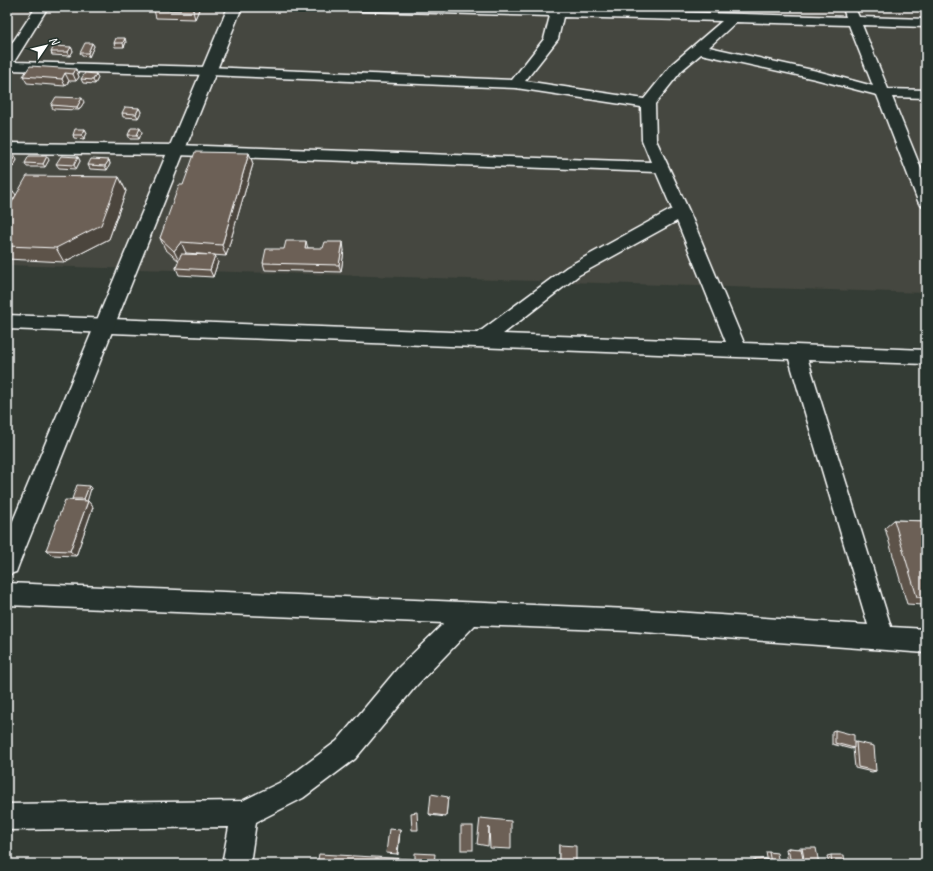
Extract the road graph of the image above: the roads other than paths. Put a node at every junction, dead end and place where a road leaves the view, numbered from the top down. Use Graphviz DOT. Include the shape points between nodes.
graph roads {
  1 [pos="42,7"];
  2 [pos="235,7"];
  3 [pos="360,7"];
  4 [pos="848,7"];
  5 [pos="557,13"];
  6 [pos="733,17"];
  7 [pos="854,21"];
  8 [pos="926,23"];
  9 [pos="699,49"];
  10 [pos="7,62"];
  11 [pos="7,66"];
  12 [pos="209,71"];
  13 [pos="516,84"];
  14 [pos="884,93"];
  15 [pos="926,94"];
  16 [pos="648,104"];
  17 [pos="7,148"];
  18 [pos="176,150"];
  19 [pos="661,167"];
  20 [pos="926,201"];
  21 [pos="681,211"];
  22 [pos="7,322"];
  23 [pos="105,326"];
  24 [pos="482,340"];
  25 [pos="738,350"];
  26 [pos="796,352"];
  27 [pos="926,357"];
  28 [pos="7,564"];
  29 [pos="7,594"];
  30 [pos="471,613"];
  31 [pos="883,638"];
  32 [pos="926,642"];
  33 [pos="244,814"];
  34 [pos="7,817"];
  35 [pos="236,864"];
  1 -- 10 [label="street"];
  2 -- 12 [label="main road"];
  3 -- 5 [label="street"];
  4 -- 7 [label="street"];
  5 -- 6 [label="street"];
  5 -- 13 [label="street" via="551,39"];
  6 -- 7 [label="street"];
  6 -- 9 [label="street"];
  7 -- 8 [label="street"];
  7 -- 14 [label="street"];
  9 -- 14 [label="street" via="817,75"];
  9 -- 16 [label="street" via="677,67"];
  11 -- 12 [label="street"];
  12 -- 13 [label="street"];
  12 -- 18 [label="main road"];
  13 -- 16 [label="street"];
  14 -- 15 [label="street"];
  14 -- 20 [label="street"];
  16 -- 19 [label="street" via="649,140"];
  17 -- 18 [label="street"];
  18 -- 19 [label="street"];
  18 -- 23 [label="main road"];
  19 -- 21 [label="street"];
  21 -- 24 [label="street" via="573,271"];
  21 -- 25 [label="street"];
  22 -- 23 [label="street"];
  23 -- 24 [label="street"];
  23 -- 28 [label="main road"];
  24 -- 25 [label="street"];
  25 -- 26 [label="street"];
  26 -- 27 [label="street"];
  26 -- 31 [label="street"];
  29 -- 30 [label="street"];
  30 -- 31 [label="street" via="630,620"];
  30 -- 33 [label="street" via="407,677 346,750 294,789"];
  31 -- 32 [label="street"];
  33 -- 34 [label="street"];
  33 -- 35 [label="street"];
}
